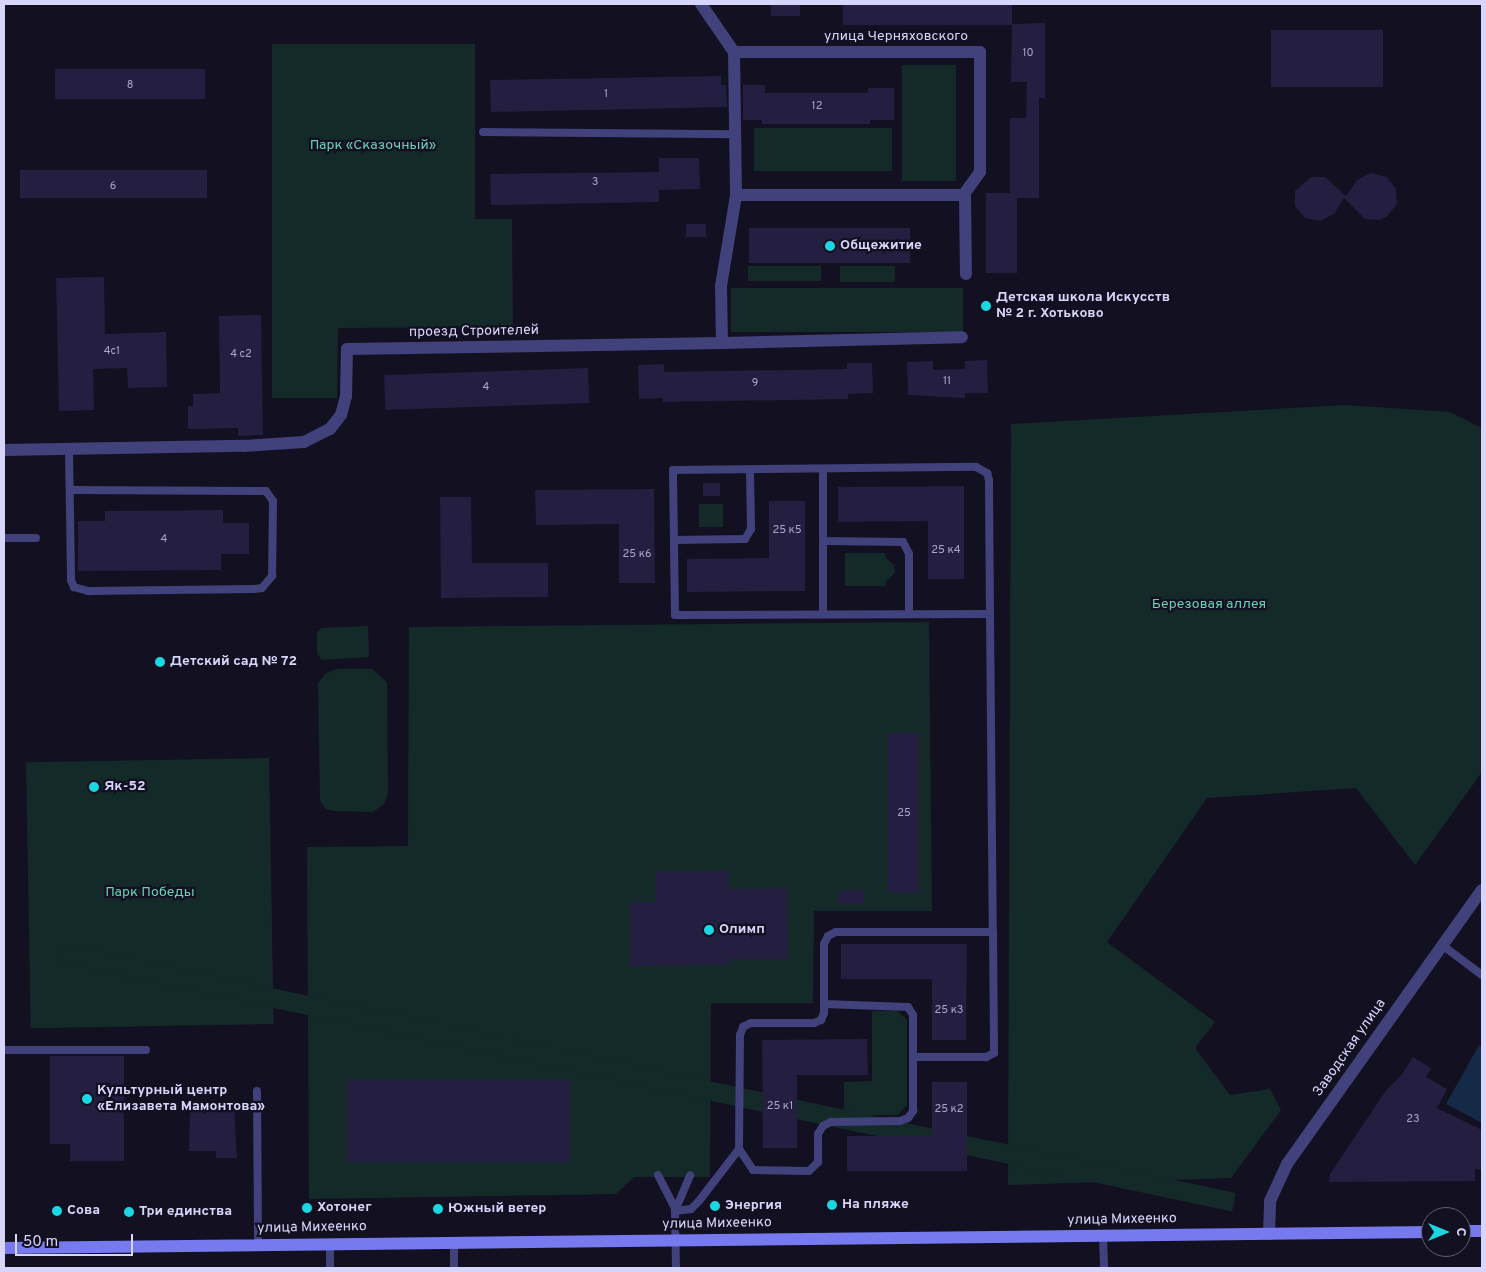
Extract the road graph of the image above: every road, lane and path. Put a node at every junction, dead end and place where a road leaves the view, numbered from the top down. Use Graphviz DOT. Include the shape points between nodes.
graph roads {
  1 [pos="701,4"];
  2 [pos="734,52"];
  3 [pos="483,132"];
  4 [pos="735,134"];
  5 [pos="736,195"];
  6 [pos="962,195"];
  7 [pos="966,274"];
  8 [pos="962,337"];
  9 [pos="722,343"];
  10 [pos="69,449"];
  11 [pos="4,450"];
  12 [pos="823,469"];
  13 [pos="750,470"];
  14 [pos="70,490"];
  15 [pos="4,538"];
  16 [pos="36,538"];
  17 [pos="674,540"];
  18 [pos="823,541"];
  19 [pos="823,614"];
  20 [pos="909,614"];
  21 [pos="990,614"];
  22 [pos="1482,890"];
  23 [pos="993,932"];
  24 [pos="1442,945"];
  25 [pos="1482,975"];
  26 [pos="824,1004"];
  27 [pos="4,1050"];
  28 [pos="146,1050"];
  29 [pos="913,1057"];
  30 [pos="257,1091"];
  31 [pos="739,1149"];
  32 [pos="658,1175"];
  33 [pos="690,1175"];
  34 [pos="675,1211"];
  35 [pos="1421,1232"];
  36 [pos="1269,1234"];
  37 [pos="1103,1236"];
  38 [pos="676,1240"];
  39 [pos="454,1242"];
  40 [pos="330,1243"];
  41 [pos="258,1244"];
  42 [pos="4,1248"];
  43 [pos="330,1268"];
  44 [pos="454,1268"];
  45 [pos="676,1268"];
  46 [pos="1104,1268"];
  1 -- 2 [label="street"];
  2 -- 4 [label="street"];
  2 -- 6 [label="street, улица Черняховского" via="980,52 980,172"];
  3 -- 4 [label="lane"];
  4 -- 5 [label="street"];
  5 -- 6 [label="street"];
  5 -- 9 [label="street" via="721,286"];
  6 -- 7 [label="street" via="965,196"];
  8 -- 9 [label="street"];
  9 -- 10 [label="street, проезд Строителей" via="347,349 346,396 341,415 330,429 304,442"];
  10 -- 11 [label="street, проезд Строителей"];
  10 -- 14 [label="lane"];
  12 -- 13 [label="lane"];
  12 -- 18 [label="lane"];
  12 -- 21 [label="lane" via="982,468 989,480"];
  13 -- 17 [label="lane" via="751,529 745,538"];
  13 -- 17 [label="lane" via="673,470"];
  14 -- 14 [label="lane" via="71,580 79,590 254,589 262,588 272,576 272,501 266,491"];
  15 -- 16 [label="lane"];
  17 -- 19 [label="lane" via="675,615"];
  18 -- 19 [label="lane"];
  18 -- 20 [label="lane" via="903,542 909,554"];
  19 -- 20 [label="lane"];
  20 -- 21 [label="lane"];
  21 -- 23 [label="lane"];
  22 -- 24 [label="street, Заводская улица"];
  23 -- 26 [label="lane" via="836,932 828,936 824,944"];
  23 -- 29 [label="lane" via="994,1053 986,1057"];
  24 -- 25 [label="lane"];
  24 -- 36 [label="street, Заводская улица" via="1287,1164 1270,1201"];
  26 -- 29 [label="lane" via="908,1007 913,1015"];
  26 -- 31 [label="lane" via="821,1020 814,1023 751,1023 743,1027 740,1035"];
  27 -- 28 [label="lane"];
  29 -- 31 [label="lane" via="913,1111 908,1118 900,1121 831,1122 823,1126 818,1134 815,1168 809,1171 758,1171 748,1165"];
  30 -- 41 [label="lane"];
  31 -- 34 [label="lane" via="691,1209"];
  32 -- 34 [label="lane" via="673,1200"];
  33 -- 34 [label="lane"];
  34 -- 38 [label="lane"];
  35 -- 36 [label="street, улица Михеенко"];
  36 -- 37 [label="street, улица Михеенко"];
  37 -- 38 [label="street, улица Михеенко"];
  37 -- 46 [label="lane"];
  38 -- 39 [label="street, улица Михеенко"];
  38 -- 45 [label="lane"];
  39 -- 40 [label="street, улица Михеенко"];
  39 -- 44 [label="lane"];
  40 -- 41 [label="street, улица Михеенко"];
  40 -- 43 [label="lane"];
  41 -- 42 [label="street, улица Михеенко"];
}
